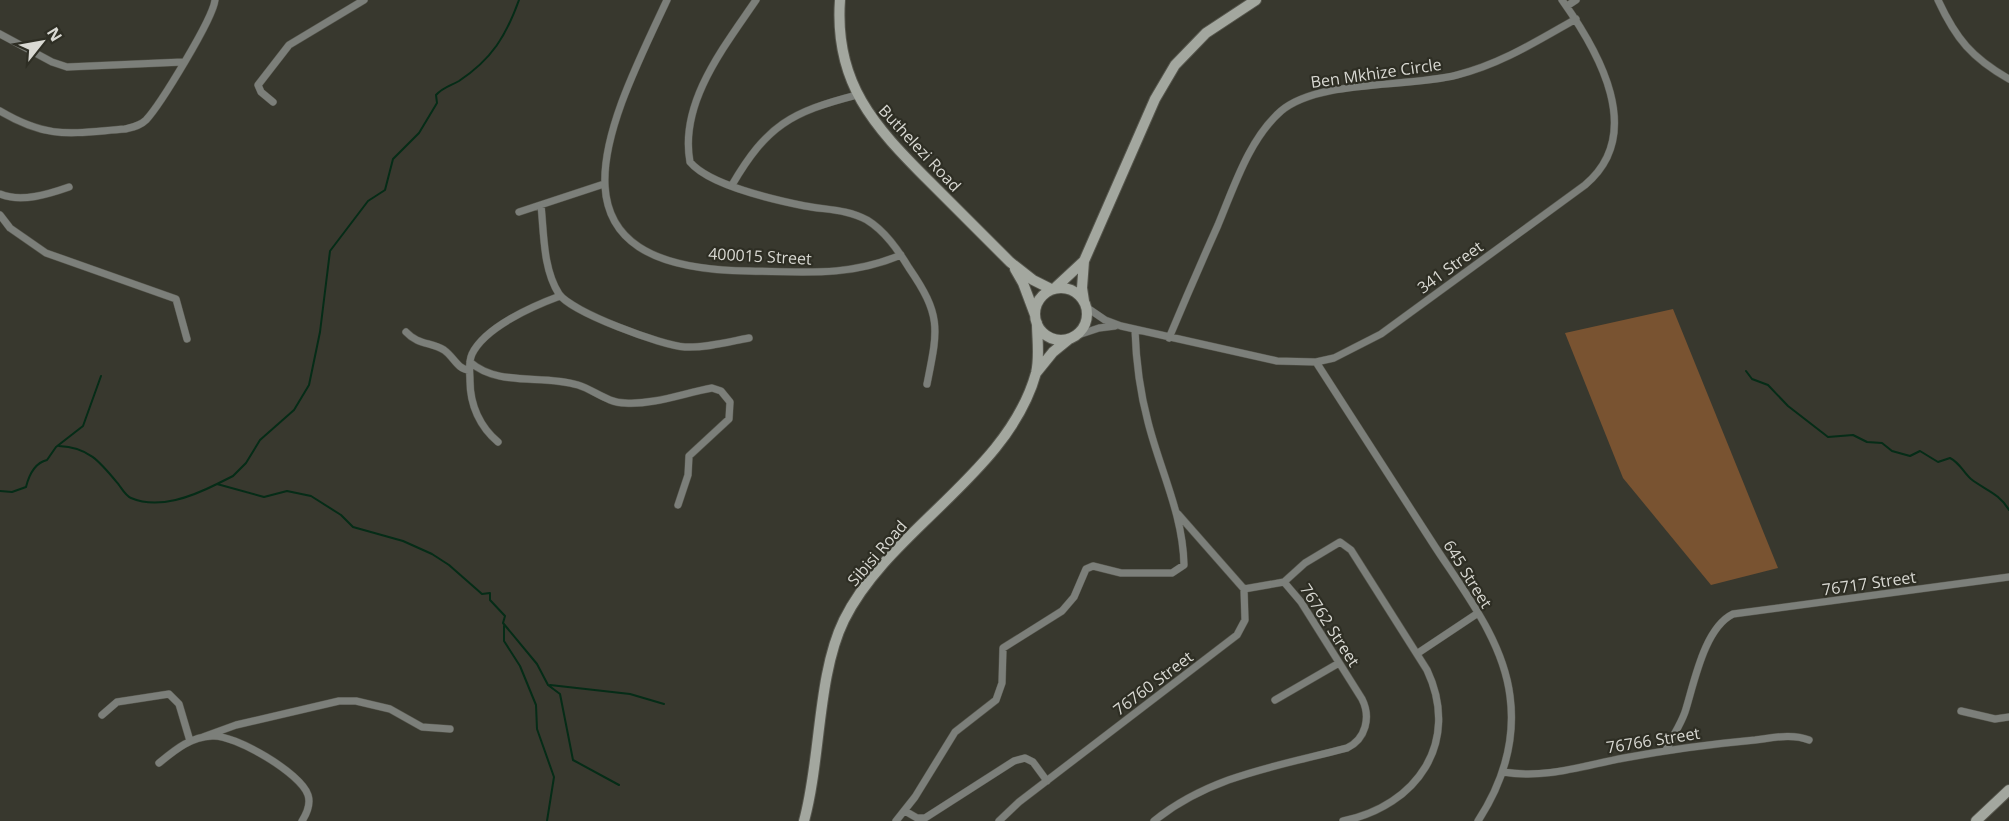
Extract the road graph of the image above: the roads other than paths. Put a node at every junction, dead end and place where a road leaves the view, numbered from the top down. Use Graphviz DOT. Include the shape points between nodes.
graph roads {
  1 [pos="215,0"];
  2 [pos="364,0"];
  3 [pos="667,0"];
  4 [pos="756,0"];
  5 [pos="840,0"];
  6 [pos="1257,0"];
  7 [pos="1576,0"];
  8 [pos="1938,0"];
  9 [pos="1565,3"];
  10 [pos="1576,20"];
  11 [pos="0,34"];
  12 [pos="183,62"];
  13 [pos="2009,79"];
  14 [pos="857,95"];
  15 [pos="273,102"];
  16 [pos="0,111"];
  17 [pos="604,184"];
  18 [pos="732,185"];
  19 [pos="69,187"];
  20 [pos="0,194"];
  21 [pos="541,205"];
  22 [pos="519,212"];
  23 [pos="0,215"];
  24 [pos="901,255"];
  25 [pos="1084,261"];
  26 [pos="1010,262"];
  27 [pos="1053,289"];
  28 [pos="560,296"];
  29 [pos="1085,304"];
  30 [pos="1036,320"];
  31 [pos="1120,326"];
  32 [pos="1136,330"];
  33 [pos="406,332"];
  34 [pos="1072,337"];
  35 [pos="749,338"];
  36 [pos="1169,338"];
  37 [pos="187,339"];
  38 [pos="1316,362"];
  39 [pos="470,366"];
  40 [pos="1036,373"];
  41 [pos="927,384"];
  42 [pos="498,442"];
  43 [pos="678,505"];
  44 [pos="1177,512"];
  45 [pos="2009,577"];
  46 [pos="1284,582"];
  47 [pos="1244,589"];
  48 [pos="1478,613"];
  49 [pos="1418,653"];
  50 [pos="1339,663"];
  51 [pos="1275,700"];
  52 [pos="1961,711"];
  53 [pos="102,715"];
  54 [pos="2009,717"];
  55 [pos="450,729"];
  56 [pos="203,737"];
  57 [pos="1809,740"];
  58 [pos="190,741"];
  59 [pos="1666,750"];
  60 [pos="159,763"];
  61 [pos="1503,772"];
  62 [pos="1047,781"];
  63 [pos="2009,790"];
  64 [pos="905,811"];
  65 [pos="302,821"];
  66 [pos="804,821"];
  67 [pos="896,821"];
  68 [pos="999,821"];
  69 [pos="1154,821"];
  70 [pos="1343,821"];
  71 [pos="1478,821"];
  72 [pos="1976,821"];
  1 -- 12 [label="street"];
  2 -- 15 [label="street" via="282,52 258,85"];
  3 -- 17 [label="street, 400015 Street" via="615,118"];
  4 -- 18 [label="street" via="712,69 690,116 687,132 690,162 695,168"];
  5 -- 14 [label="street, Buthelezi Road" via="842,50"];
  6 -- 25 [label="street" via="1206,33 1175,65 1155,99"];
  7 -- 9 [label="street"];
  8 -- 13 [label="street" via="1968,51"];
  9 -- 10 [label="street, 341 Street"];
  10 -- 36 [label="street, Ben Mkhize Circle" via="1486,66 1419,82 1326,92 1308,96 1282,111 1265,128 1247,159"];
  10 -- 38 [label="street, 341 Street" via="1592,48 1614,110 1614,144 1601,170 1586,185 1381,334 1347,352"];
  11 -- 12 [label="street" via="67,67"];
  12 -- 16 [label="street" via="150,116 137,126 49,133"];
  14 -- 18 [label="street" via="813,107 780,124 757,146"];
  14 -- 26 [label="street, Buthelezi Road" via="888,139"];
  17 -- 21 [label="street"];
  17 -- 24 [label="street, 400015 Street" via="610,216 624,236 644,251 677,262 740,271 834,273"];
  18 -- 24 [label="street" via="783,201 854,214 877,227"];
  19 -- 20 [label="street" via="22,197"];
  21 -- 22 [label="street"];
  21 -- 28 [label="street" via="549,273"];
  23 -- 37 [label="street" via="10,228 46,253 176,299"];
  24 -- 41 [label="street" via="935,313 934,351"];
  25 -- 27 [label="street"];
  25 -- 29 [label="street"];
  26 -- 27 [label="street, Buthelezi Road" via="1033,280"];
  26 -- 30 [label="street, Buthelezi Road" via="1023,283"];
  27 -- 29 [label="street, Buthelezi Road" via="1072,290"];
  27 -- 30 [label="street" via="1038,300"];
  28 -- 35 [label="street" via="600,320 674,346 693,347"];
  28 -- 39 [label="street" via="497,329 475,349"];
  29 -- 31 [label="street, 341 Street"];
  29 -- 34 [label="street" via="1085,324"];
  30 -- 34 [label="street" via="1041,330 1054,339"];
  30 -- 40 [label="street, Sibisi Road"];
  31 -- 32 [label="street, 341 Street"];
  31 -- 34 [label="street, 341 Street"];
  32 -- 36 [label="street, 341 Street"];
  32 -- 44 [label="street" via="1136,360 1144,404"];
  33 -- 39 [label="street" via="422,344 446,351 460,367"];
  34 -- 40 [label="street, Sibisi Road"];
  36 -- 38 [label="street, 341 Street" via="1265,359"];
  38 -- 48 [label="street, 645 Street"];
  39 -- 42 [label="street" via="471,401 485,429"];
  39 -- 43 [label="street" via="493,375 576,384 618,403 640,403 712,388 721,391 730,402 729,419 689,456 688,475"];
  40 -- 66 [label="street, Sibisi Road" via="1002,440 870,581 843,622 831,664"];
  44 -- 47 [label="street"];
  44 -- 64 [label="street" via="1183,542 1182,567 1172,573 1121,573 1093,566 1086,569 1074,597 1062,611 1003,648 1002,683 996,700 955,732"];
  45 -- 59 [label="street, 76717 Street" via="1733,614 1720,622"];
  46 -- 47 [label="street"];
  46 -- 49 [label="street, 76762 Street" via="1325,549 1337,542 1344,543"];
  46 -- 50 [label="street, 76762 Street"];
  47 -- 62 [label="street, 76760 Street" via="1245,620 1237,635"];
  48 -- 49 [label="street"];
  48 -- 61 [label="street, 645 Street" via="1497,648 1510,694 1511,734"];
  49 -- 70 [label="street, 76762 Street" via="1437,698 1439,723 1430,758 1420,776 1388,806"];
  50 -- 51 [label="street"];
  50 -- 69 [label="street, 76762 Street" via="1367,711 1363,735 1354,745 1242,773 1204,789"];
  52 -- 54 [label="street" via="1995,719"];
  53 -- 58 [label="street" via="117,702 169,694 179,704"];
  55 -- 56 [label="street" via="422,728 390,709 339,701"];
  56 -- 58 [label="street"];
  56 -- 65 [label="street" via="234,740 297,779 309,803"];
  57 -- 59 [label="street, 76766 Street" via="1796,736"];
  58 -- 60 [label="street"];
  59 -- 61 [label="street, 76766 Street" via="1550,774"];
  61 -- 71 [label="street, 645 Street"];
  62 -- 64 [label="street" via="1033,762 1025,758 1014,761 924,818"];
  62 -- 68 [label="street, 76760 Street"];
  63 -- 72 [label="street"];
  64 -- 67 [label="street"];
}
